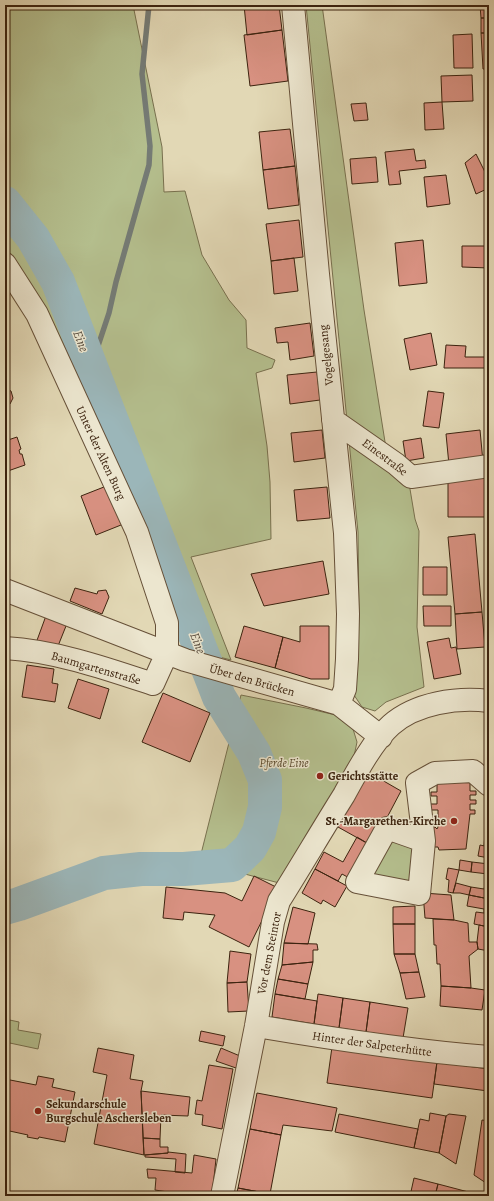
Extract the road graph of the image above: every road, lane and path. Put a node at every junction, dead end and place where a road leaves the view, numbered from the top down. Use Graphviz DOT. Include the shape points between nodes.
graph roads {
  1 [pos="293,5"];
  2 [pos="5,264"];
  3 [pos="333,420"];
  4 [pos="489,466"];
  5 [pos="5,590"];
  6 [pos="5,648"];
  7 [pos="176,657"];
  8 [pos="489,701"];
  9 [pos="339,704"];
  10 [pos="381,736"];
  11 [pos="489,785"];
  12 [pos="424,842"];
  13 [pos="256,1026"];
  14 [pos="489,1058"];
  15 [pos="222,1196"];
  1 -- 3 [label="street, Vogelgesang"];
  2 -- 7 [label="street, Unter der Alten Burg" via="37,314 137,532"];
  3 -- 4 [label="street, Einestraße" via="411,477"];
  3 -- 9 [label="street, Vogelgesang" via="345,533 348,614 347,666"];
  5 -- 7 [label="street, Über den Brücken"];
  6 -- 7 [label="street, Baumgartenstraße" via="65,658 153,684"];
  7 -- 9 [label="street, Über den Brücken"];
  8 -- 10 [label="street, Vor dem Steintor" via="459,700 420,708 405,715"];
  9 -- 10 [label="street, Über den Brücken"];
  10 -- 13 [label="street, Vor dem Steintor" via="279,901 273,922"];
  11 -- 12 [label="street" via="473,771 435,773 416,783"];
  13 -- 14 [label="street, Hinter der Salpeterhütte" via="338,1040"];
  13 -- 15 [label="street, Vor dem Steintor"];
}
